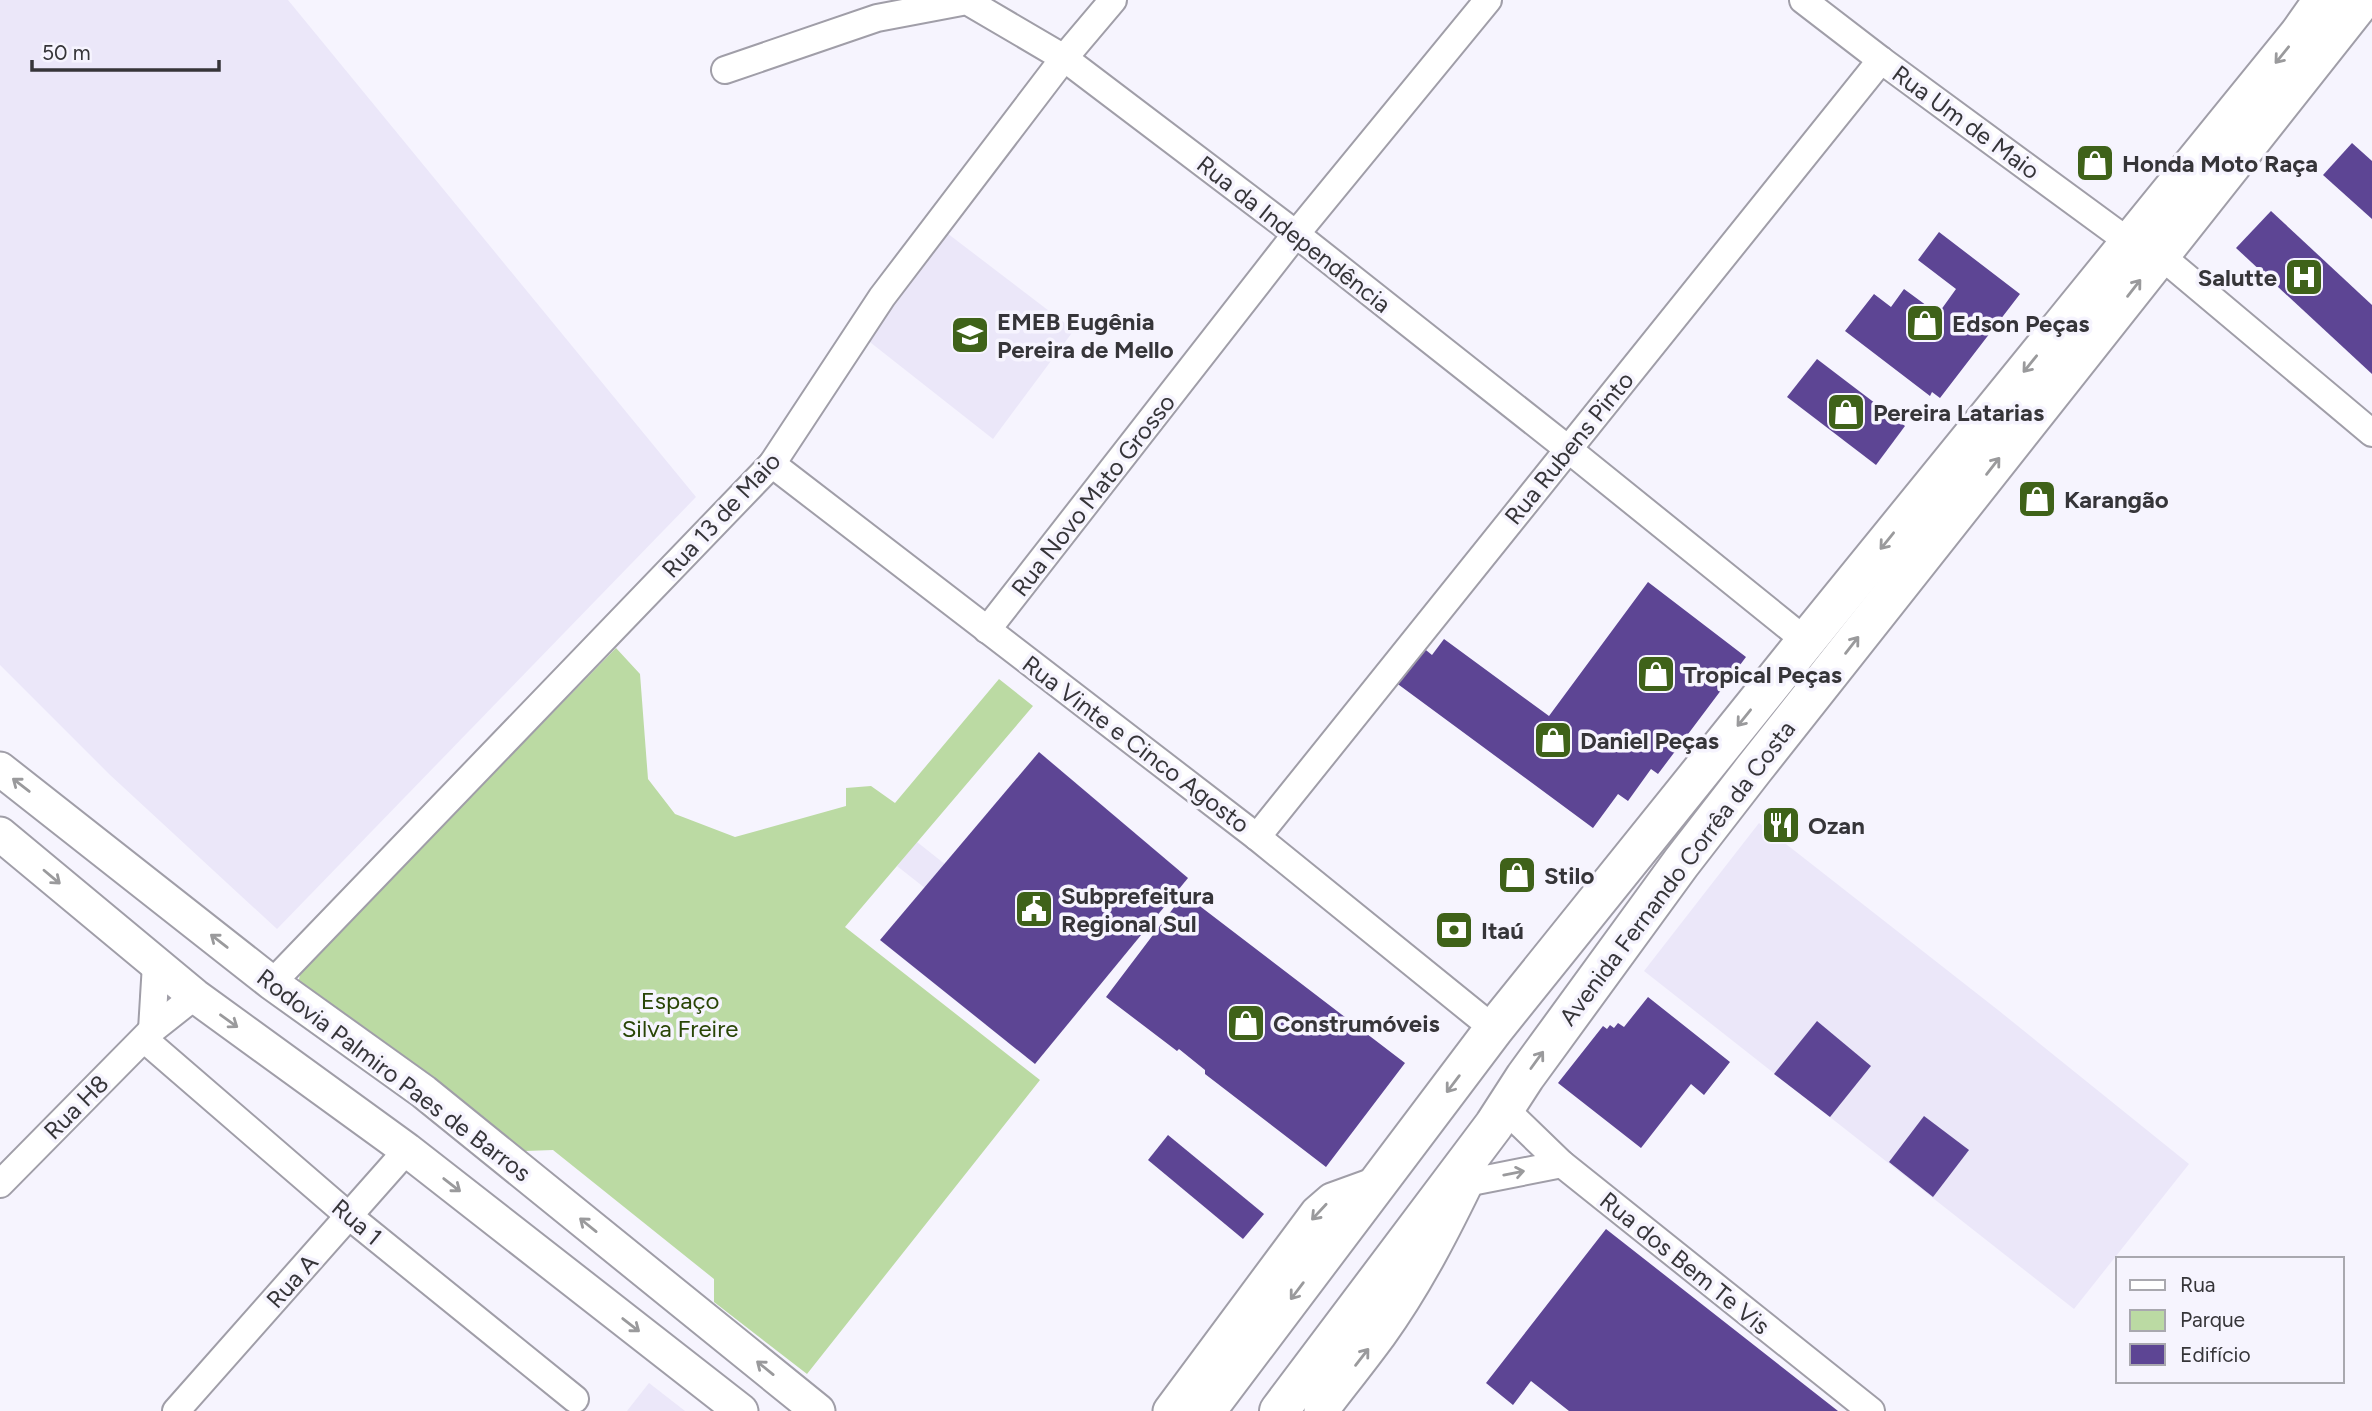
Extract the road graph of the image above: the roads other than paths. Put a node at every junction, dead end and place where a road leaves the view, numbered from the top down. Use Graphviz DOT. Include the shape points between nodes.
graph roads {
  1 [pos="1113,0"];
  2 [pos="1488,0"];
  3 [pos="1803,0"];
  4 [pos="2323,0"];
  5 [pos="2362,0"];
  6 [pos="1063,58"];
  7 [pos="1881,60"];
  8 [pos="725,70"];
  9 [pos="1296,234"];
  10 [pos="2144,248"];
  11 [pos="2372,433"];
  12 [pos="1568,449"];
  13 [pos="772,464"];
  14 [pos="988,630"];
  15 [pos="1806,641"];
  16 [pos="0,769"];
  17 [pos="0,834"];
  18 [pos="1257,837"];
  19 [pos="156,964"];
  20 [pos="272,984"];
  21 [pos="195,996"];
  22 [pos="1494,1029"];
  23 [pos="148,1035"];
  24 [pos="1499,1117"];
  25 [pos="407,1150"];
  26 [pos="1562,1164"];
  27 [pos="1379,1183"];
  28 [pos="1466,1183"];
  29 [pos="0,1184"];
  30 [pos="349,1216"];
  31 [pos="576,1399"];
  32 [pos="176,1411"];
  33 [pos="741,1411"];
  34 [pos="818,1411"];
  35 [pos="1170,1411"];
  36 [pos="1206,1411"];
  37 [pos="1279,1411"];
  38 [pos="1321,1411"];
  39 [pos="1871,1411"];
  1 -- 6 [label="street, Rua 13 de Maio"];
  2 -- 9 [label="street, Rua Novo Mato Grosso"];
  3 -- 7 [label="street, Rua Um de Maio"];
  4 -- 10 [label="highway, Avenida Fernando Corrêa da Costa, one-way"];
  5 -- 10 [label="highway, Avenida Fernando Corrêa da Costa"];
  6 -- 8 [label="street, Rua da Independência" via="967,1 877,18"];
  6 -- 9 [label="street, Rua da Independência"];
  6 -- 13 [label="street, Rua 13 de Maio" via="882,297"];
  7 -- 10 [label="street, Rua Um de Maio"];
  7 -- 12 [label="street, Rua Rubens Pinto"];
  9 -- 12 [label="street, Rua da Independência"];
  9 -- 14 [label="street, Rua Novo Mato Grosso"];
  10 -- 11 [label="street, Rua Um de Maio"];
  10 -- 15 [label="highway, Avenida Fernando Corrêa da Costa, one-way"];
  24 -- 10 [label="highway, Avenida Fernando Corrêa da Costa, one-way" via="1681,863"];
  12 -- 15 [label="street, Rua da Independência"];
  12 -- 18 [label="street, Rua Rubens Pinto"];
  13 -- 14 [label="street, Rua Vinte e Cinco Agosto"];
  13 -- 20 [label="street, Rua 13 de Maio"];
  14 -- 18 [label="street, Rua Vinte e Cinco Agosto"];
  15 -- 22 [label="highway, Avenida Fernando Corrêa da Costa, one-way"];
  20 -- 16 [label="main road, Rodovia Palmiro Paes de Barros, one-way"];
  17 -- 19 [label="main road, one-way"];
  18 -- 22 [label="street, Rua Vinte e Cinco Agosto"];
  19 -- 21 [label="main road"];
  19 -- 23 [label="street"];
  34 -- 20 [label="main road, Rodovia Palmiro Paes de Barros, one-way" via="424,1092"];
  21 -- 23 [label="street, Rua H8"];
  21 -- 25 [label="main road, one-way"];
  22 -- 27 [label="highway, Avenida Fernando Corrêa da Costa, one-way"];
  23 -- 29 [label="street, Rua H8"];
  23 -- 30 [label="street, Rua 1"];
  24 -- 26 [label="street, Rua dos Bem Te Vis"];
  24 -- 28 [label="main road, Avenida Fernando Corrêa da Costa"];
  24 -- 37 [label="highway, Avenida Fernando Corrêa da Costa"];
  25 -- 30 [label="street, Rua A"];
  25 -- 33 [label="main road, one-way"];
  28 -- 26 [label="street, one-way"];
  26 -- 39 [label="street, Rua dos Bem Te Vis"];
  27 -- 35 [label="main road, one-way" via="1332,1200 1317,1213"];
  27 -- 36 [label="highway, Avenida Fernando Corrêa da Costa, one-way"];
  38 -- 28 [label="main road, Avenida Fernando Corrêa da Costa, one-way" via="1381,1333 1420,1272"];
  30 -- 31 [label="street, Rua 1"];
  30 -- 32 [label="street, Rua A"];
}
